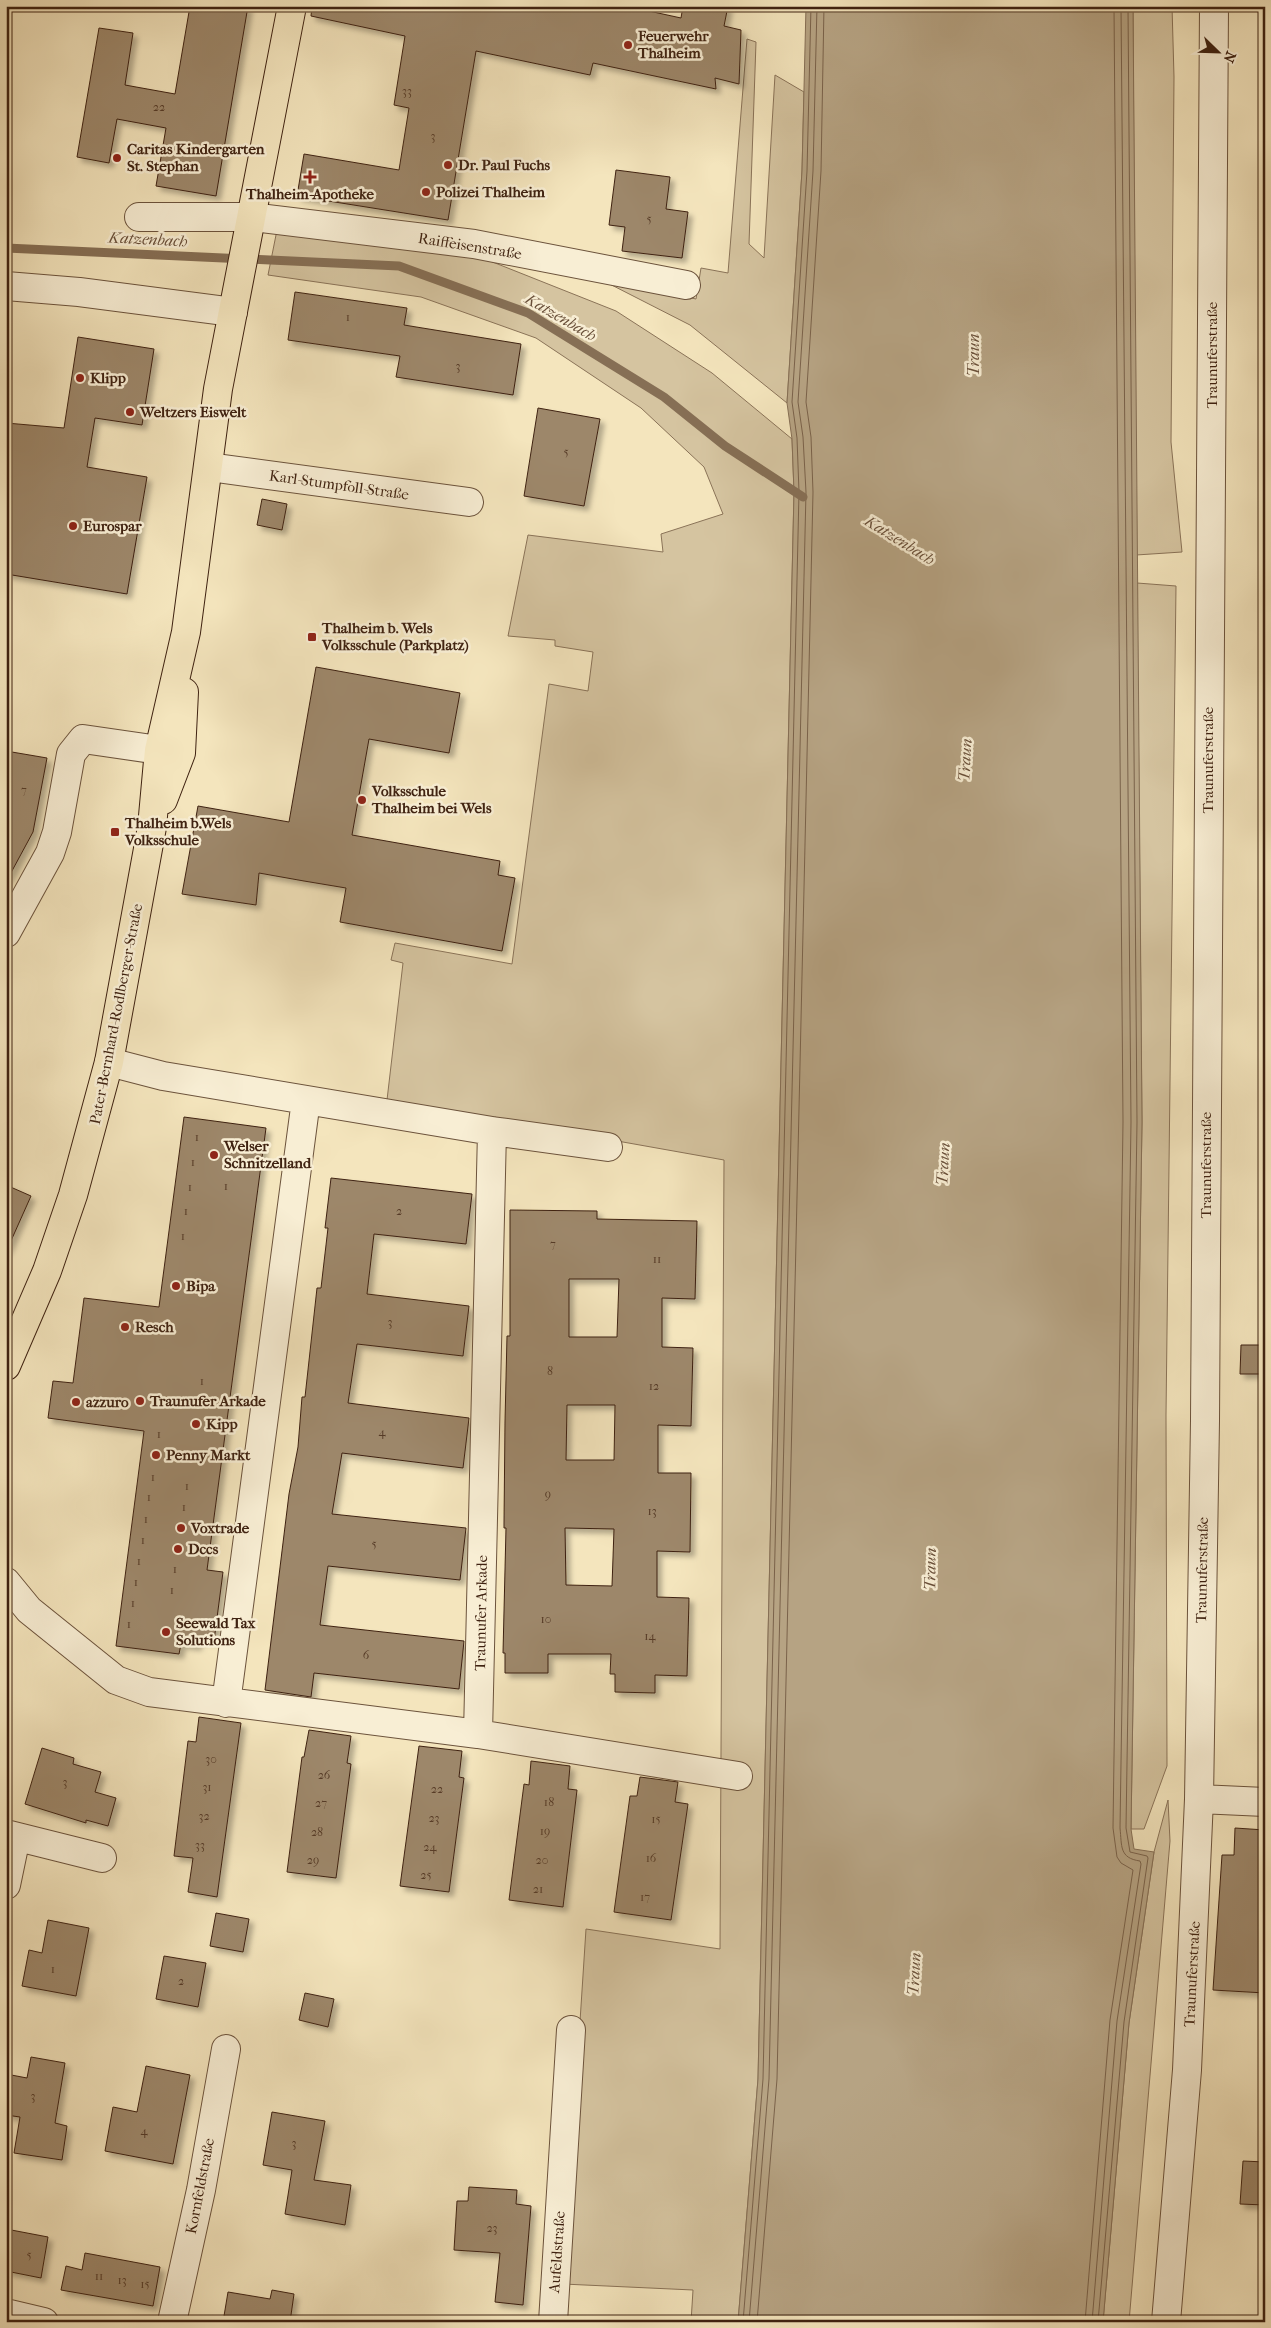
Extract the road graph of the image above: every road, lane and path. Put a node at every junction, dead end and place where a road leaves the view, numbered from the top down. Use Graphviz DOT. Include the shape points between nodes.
graph roads {
  1 [pos="292,6"];
  2 [pos="1214,6"];
  3 [pos="138,217"];
  4 [pos="252,217"];
  5 [pos="686,285"];
  6 [pos="6,286"];
  7 [pos="233,312"];
  8 [pos="209,467"];
  9 [pos="469,502"];
  10 [pos="186,632"];
  11 [pos="158,750"];
  12 [pos="152,827"];
  13 [pos="6,933"];
  14 [pos="110,1062"];
  15 [pos="306,1100"];
  16 [pos="492,1131"];
  17 [pos="608,1147"];
  18 [pos="6,1366"];
  19 [pos="6,1582"];
  20 [pos="226,1703"];
  21 [pos="478,1734"];
  22 [pos="738,1776"];
  23 [pos="1199,1799"];
  24 [pos="1265,1802"];
  25 [pos="11,1835"];
  26 [pos="102,1858"];
  27 [pos="6,1885"];
  28 [pos="571,2030"];
  29 [pos="226,2049"];
  30 [pos="6,2313"];
  31 [pos="44,2322"];
  32 [pos="172,2322"];
  33 [pos="553,2322"];
  34 [pos="1166,2322"];
  1 -- 4 [label="main road, Pater-Bernhard-Rodlberger-Straße"];
  2 -- 23 [label="street, Traunuferstraße" via="1205,1421"];
  3 -- 4 [label="street, Raiffeisenstraße"];
  4 -- 5 [label="street, Raiffeisenstraße" via="474,244"];
  4 -- 7 [label="main road, Pater-Bernhard-Rodlberger-Straße"];
  6 -- 7 [label="street"];
  7 -- 8 [label="main road, Pater-Bernhard-Rodlberger-Straße" via="218,389"];
  8 -- 9 [label="street, Karl-Stumpfoll-Straße"];
  8 -- 10 [label="main road, Pater-Bernhard-Rodlberger-Straße"];
  10 -- 11 [label="main road, Pater-Bernhard-Rodlberger-Straße"];
  10 -- 12 [label="main road, Pater-Bernhard-Rodlberger-Straße" via="181,753"];
  11 -- 12 [label="main road, Pater-Bernhard-Rodlberger-Straße"];
  11 -- 13 [label="street" via="83,739 71,754 50,853"];
  12 -- 14 [label="main road, Pater-Bernhard-Rodlberger-Straße"];
  14 -- 15 [label="street" via="163,1076"];
  14 -- 18 [label="main road, Pater-Bernhard-Rodlberger-Straße" via="93,1129 48,1271"];
  15 -- 16 [label="street"];
  15 -- 20 [label="street"];
  16 -- 17 [label="street"];
  16 -- 21 [label="street, Traunufer Arkade"];
  19 -- 20 [label="street" via="29,1610 116,1680 149,1692"];
  20 -- 21 [label="street"];
  21 -- 22 [label="street"];
  23 -- 24 [label="street"];
  23 -- 34 [label="street, Traunuferstraße" via="1187,2070"];
  25 -- 26 [label="street"];
  25 -- 27 [label="street"];
  28 -- 33 [label="street, Aufeldstraße"];
  29 -- 32 [label="street, Kornfeldstraße"];
  30 -- 31 [label="street"];
}
